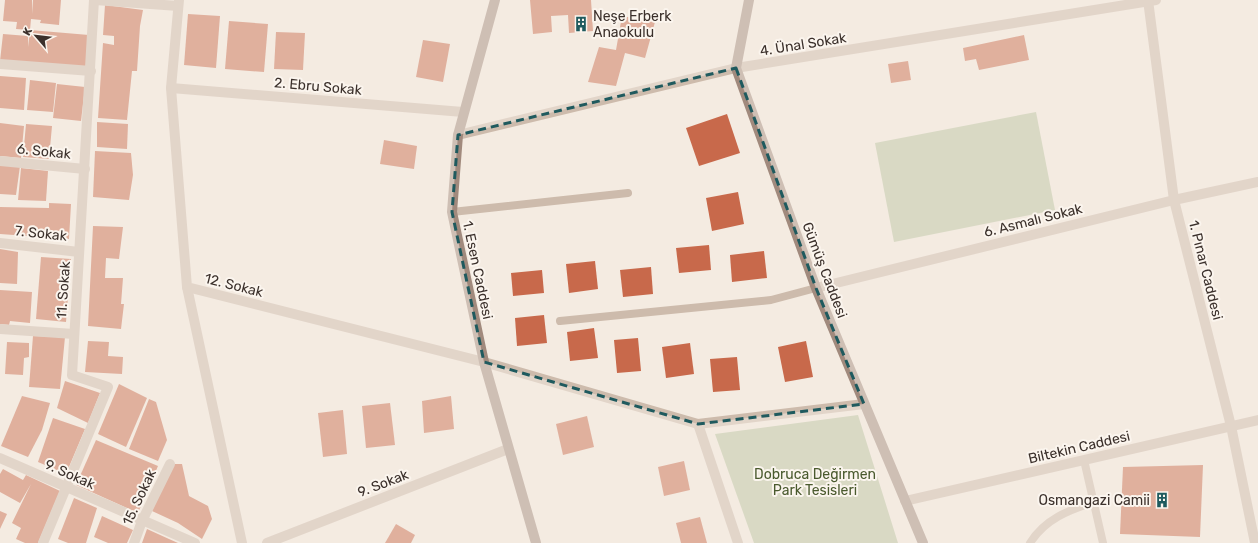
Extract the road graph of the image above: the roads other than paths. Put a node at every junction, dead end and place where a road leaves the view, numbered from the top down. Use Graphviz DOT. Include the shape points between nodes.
graph roads {
  1 [pos="94,0"];
  2 [pos="495,0"];
  3 [pos="749,0"];
  4 [pos="1151,1"];
  5 [pos="178,3"];
  6 [pos="0,64"];
  7 [pos="736,68"];
  8 [pos="91,72"];
  9 [pos="171,88"];
  10 [pos="462,112"];
  11 [pos="458,134"];
  12 [pos="0,161"];
  13 [pos="85,169"];
  14 [pos="1258,182"];
  15 [pos="628,193"];
  16 [pos="1174,200"];
  17 [pos="452,212"];
  18 [pos="0,243"];
  19 [pos="79,252"];
  20 [pos="186,287"];
  21 [pos="816,288"];
  22 [pos="560,321"];
  23 [pos="0,329"];
  24 [pos="74,334"];
  25 [pos="484,362"];
  26 [pos="864,404"];
  27 [pos="1258,420"];
  28 [pos="698,424"];
  29 [pos="1231,426"];
  30 [pos="508,449"];
  31 [pos="0,458"];
  32 [pos="1084,460"];
  33 [pos="170,464"];
  34 [pos="66,488"];
  35 [pos="905,501"];
  36 [pos="1094,502"];
  37 [pos="142,521"];
  38 [pos="43,543"];
  39 [pos="134,543"];
  40 [pos="195,543"];
  41 [pos="242,543"];
  42 [pos="267,543"];
  43 [pos="536,543"];
  44 [pos="738,543"];
  45 [pos="923,543"];
  46 [pos="1030,543"];
  47 [pos="1103,543"];
  48 [pos="1255,543"];
  1 -- 5 [label="street"];
  1 -- 8 [label="street, 11. Sokak"];
  2 -- 10 [label="street, 1. Esen Caddesi"];
  3 -- 7 [label="street"];
  4 -- 7 [label="street, 4. Ünal Sokak"];
  4 -- 16 [label="street, 1. Pınar Caddesi"];
  5 -- 9 [label="street, 12. Sokak"];
  6 -- 8 [label="street"];
  7 -- 11 [label="street, 4. Ünal Sokak"];
  7 -- 21 [label="street, Gümüş Caddesi"];
  8 -- 13 [label="street, 11. Sokak"];
  9 -- 10 [label="street, 2. Ebru Sokak"];
  9 -- 20 [label="street, 12. Sokak"];
  10 -- 11 [label="street, 1. Esen Caddesi"];
  11 -- 17 [label="street, 1. Esen Caddesi"];
  12 -- 13 [label="street, 6. Sokak"];
  13 -- 19 [label="street, 11. Sokak"];
  14 -- 16 [label="street, 6. Asmalı Sokak"];
  15 -- 17 [label="lane"];
  16 -- 21 [label="street, 6. Asmalı Sokak"];
  16 -- 29 [label="street, 1. Pınar Caddesi"];
  17 -- 25 [label="street, 1. Esen Caddesi"];
  18 -- 19 [label="street, 7. Sokak"];
  19 -- 24 [label="street, 11. Sokak"];
  20 -- 25 [label="street, 12. Sokak"];
  20 -- 41 [label="street"];
  21 -- 22 [label="lane" via="755,302"];
  21 -- 26 [label="street, Gümüş Caddesi"];
  23 -- 24 [label="street"];
  24 -- 34 [label="street, 11. Sokak" via="72,375 108,387"];
  25 -- 28 [label="street, 12. Sokak"];
  25 -- 30 [label="street, 1. Esen Caddesi"];
  26 -- 28 [label="street"];
  26 -- 35 [label="street, Gümüş Caddesi"];
  27 -- 29 [label="street, Biltekin Caddesi"];
  28 -- 44 [label="street"];
  29 -- 32 [label="street, Biltekin Caddesi"];
  29 -- 48 [label="street, 1. Pınar Caddesi"];
  30 -- 42 [label="street, 9. Sokak"];
  30 -- 43 [label="street, 1. Esen Caddesi"];
  31 -- 34 [label="street, 9. Sokak"];
  32 -- 35 [label="street, Biltekin Caddesi"];
  32 -- 36 [label="lane"];
  33 -- 37 [label="street, 15. Sokak"];
  34 -- 37 [label="street, 9. Sokak"];
  34 -- 38 [label="street, 11. Sokak"];
  35 -- 45 [label="street, Gümüş Caddesi"];
  36 -- 46 [label="lane" via="1059,515"];
  36 -- 47 [label="lane"];
  37 -- 39 [label="street, 15. Sokak"];
  37 -- 40 [label="street, 9. Sokak"];
}
